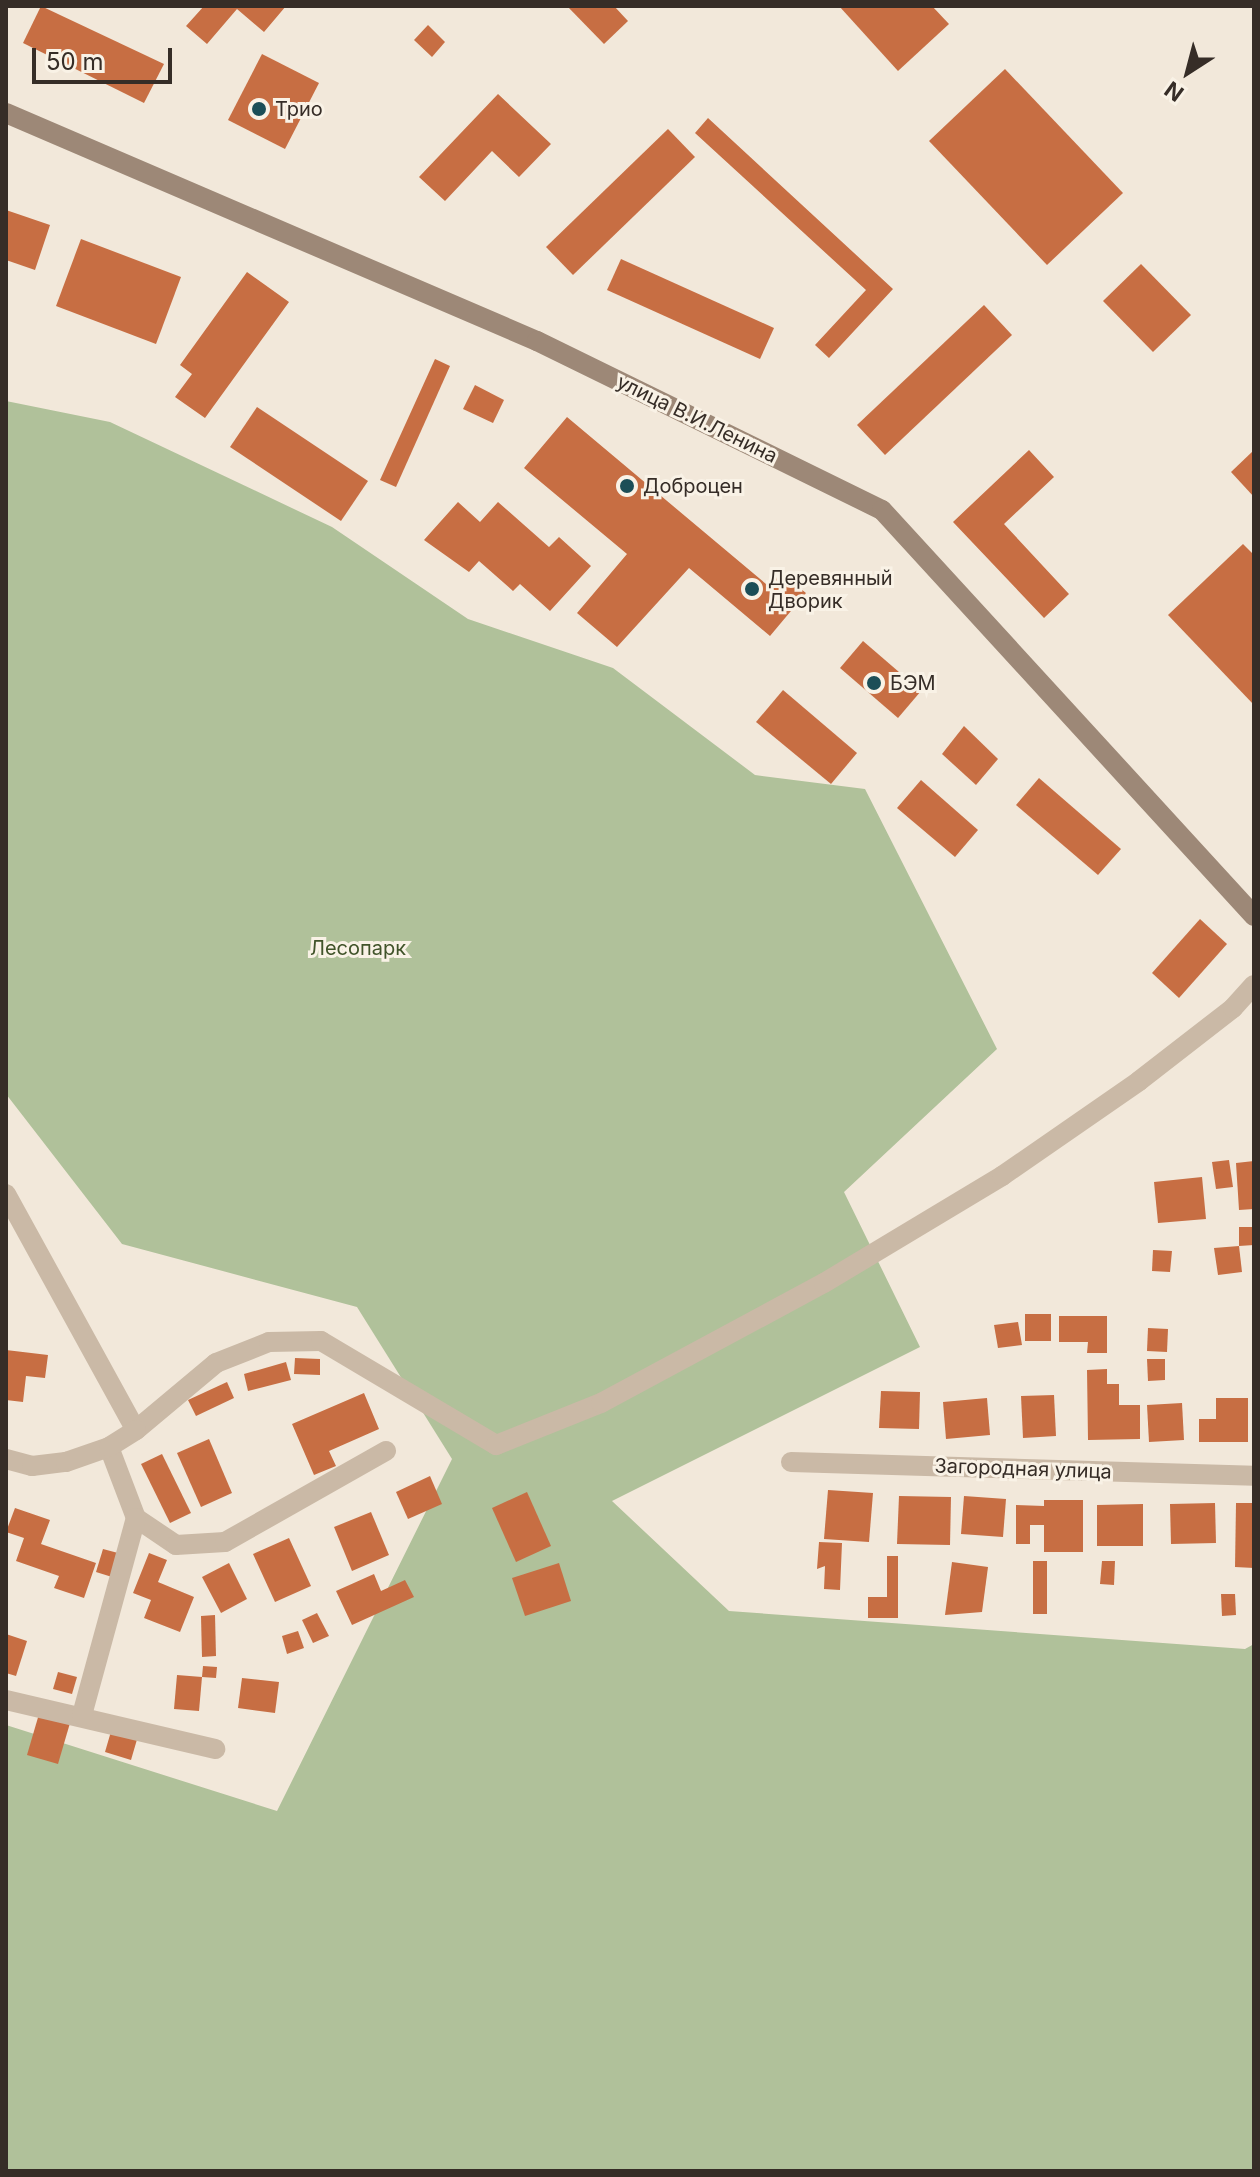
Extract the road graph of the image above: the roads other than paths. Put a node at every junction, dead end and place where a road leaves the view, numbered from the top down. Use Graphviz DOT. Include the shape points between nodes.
graph roads {
  1 [pos="6,113"];
  2 [pos="1254,916"];
  3 [pos="1254,985"];
  4 [pos="6,1194"];
  5 [pos="136,1430"];
  6 [pos="109,1447"];
  7 [pos="386,1451"];
  8 [pos="6,1459"];
  9 [pos="791,1462"];
  10 [pos="1254,1476"];
  11 [pos="136,1518"];
  12 [pos="6,1700"];
  13 [pos="82,1715"];
  14 [pos="215,1749"];
  1 -- 2 [label="main road, улица В.И.Ленина" via="537,341 882,510"];
  3 -- 5 [label="street" via="1233,1008 1139,1081 1002,1176 824,1283 601,1403 509,1440 496,1445 431,1411 321,1341 269,1342 216,1363"];
  4 -- 5 [label="street"];
  5 -- 6 [label="street"];
  6 -- 8 [label="street" via="66,1462 32,1466"];
  6 -- 11 [label="street"];
  7 -- 11 [label="street" via="225,1542 176,1545"];
  9 -- 10 [label="street, Загородная улица"];
  11 -- 13 [label="street"];
  12 -- 13 [label="street"];
  13 -- 14 [label="street"];
}
